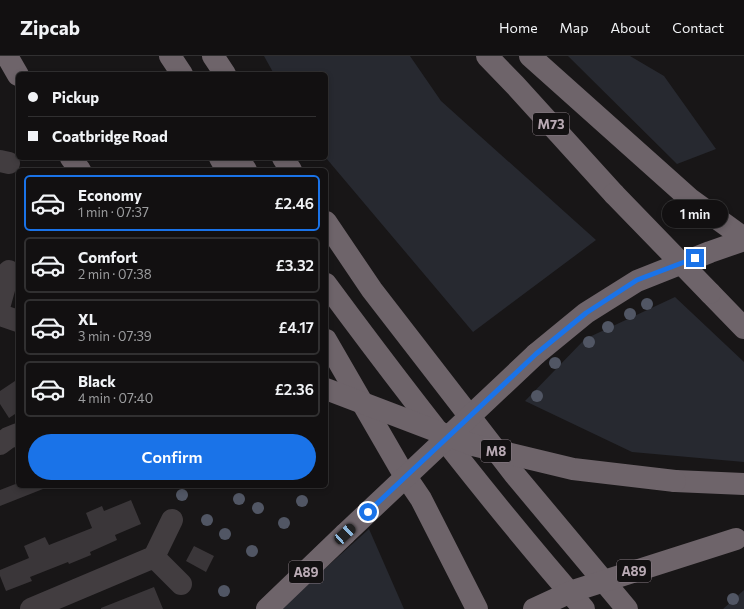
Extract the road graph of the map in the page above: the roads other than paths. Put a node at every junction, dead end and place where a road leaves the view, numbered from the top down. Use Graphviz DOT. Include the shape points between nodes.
graph roads {
  1 [pos="7,56"];
  2 [pos="161,56"];
  3 [pos="170,56"];
  4 [pos="213,56"];
  5 [pos="487,56"];
  6 [pos="530,56"];
  7 [pos="16,72"];
  8 [pos="171,72"];
  9 [pos="181,72"];
  10 [pos="224,72"];
  11 [pos="328,225"];
  12 [pos="744,239"];
  13 [pos="9,271"];
  14 [pos="328,287"];
  15 [pos="0,304"];
  16 [pos="0,315"];
  17 [pos="16,320"];
  18 [pos="744,328"];
  19 [pos="328,343"];
  20 [pos="328,390"];
  21 [pos="16,435"];
  22 [pos="0,444"];
  23 [pos="744,484"];
  24 [pos="172,520"];
  25 [pos="740,538"];
  26 [pos="154,557"];
  27 [pos="181,584"];
  28 [pos="32,609"];
  29 [pos="267,609"];
  30 [pos="477,609"];
  31 [pos="534,609"];
  32 [pos="584,609"];
  33 [pos="627,609"];
  1 -- 7 [label="highway"];
  2 -- 8 [label="highway"];
  3 -- 9 [label="highway"];
  4 -- 10 [label="highway"];
  5 -- 18 [label="highway, M73, bridge" via="614,194"];
  6 -- 12 [label="highway" via="690,199"];
  11 -- 33 [label="highway, M8" via="372,290 515,475"];
  12 -- 29 [label="highway, A89, bridge" via="637,280 586,313 536,354"];
  13 -- 15 [label="street"];
  14 -- 32 [label="highway, M8" via="468,471"];
  16 -- 17 [label="street"];
  19 -- 30 [label="highway" via="400,468 421,499"];
  20 -- 23 [label="highway, M8, bridge" via="473,445 574,469 675,481"];
  21 -- 22 [label="street"];
  24 -- 26 [label="street"];
  25 -- 31 [label="highway, A89, bridge" via="573,591"];
  26 -- 27 [label="street"];
  26 -- 28 [label="street"];
}
